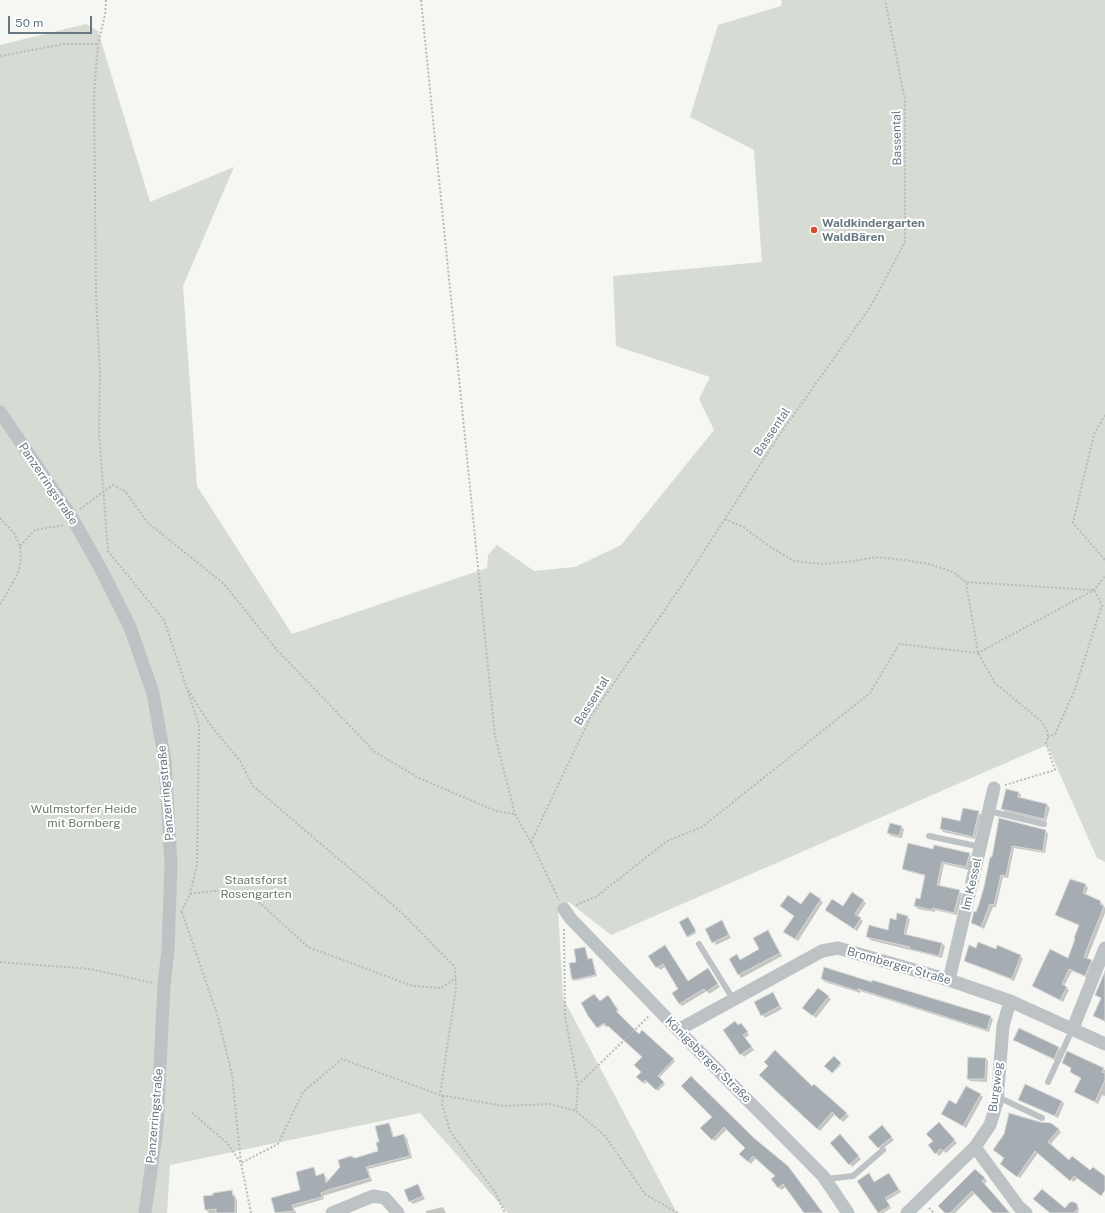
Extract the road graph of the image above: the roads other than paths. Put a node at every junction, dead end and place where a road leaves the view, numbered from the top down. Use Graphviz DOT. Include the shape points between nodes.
graph roads {
  1 [pos="0,412"];
  2 [pos="994,788"];
  3 [pos="989,811"];
  4 [pos="1044,824"];
  5 [pos="929,836"];
  6 [pos="980,847"];
  7 [pos="564,909"];
  8 [pos="699,944"];
  9 [pos="1105,948"];
  10 [pos="949,980"];
  11 [pos="733,1000"];
  12 [pos="1010,1001"];
  13 [pos="1073,1028"];
  14 [pos="678,1030"];
  15 [pos="1105,1044"];
  16 [pos="1048,1082"];
  17 [pos="998,1097"];
  18 [pos="1042,1118"];
  19 [pos="975,1146"];
  20 [pos="883,1150"];
  21 [pos="826,1179"];
  22 [pos="145,1213"];
  23 [pos="332,1213"];
  24 [pos="398,1213"];
  25 [pos="848,1213"];
  26 [pos="907,1213"];
  27 [pos="1026,1213"];
  1 -- 22 [label="street, Panzerringstraße" via="74,521 102,571 130,627 154,693 165,761 176,913 164,985 157,1127"];
  2 -- 3 [label="street, Im Kessel"];
  3 -- 4 [label="lane"];
  3 -- 6 [label="street, Im Kessel"];
  5 -- 6 [label="lane"];
  6 -- 10 [label="street, Im Kessel"];
  7 -- 14 [label="street, Königsberger Straße"];
  8 -- 11 [label="lane"];
  9 -- 13 [label="street"];
  10 -- 11 [label="street, Bromberger Straße" via="838,948 822,951"];
  10 -- 12 [label="street, Bromberger Straße"];
  11 -- 14 [label="street, Bromberger Straße"];
  12 -- 13 [label="street, Bromberger Straße"];
  12 -- 17 [label="street, Burgweg" via="1003,1026"];
  13 -- 15 [label="street, Bromberger Straße"];
  13 -- 16 [label="lane"];
  14 -- 21 [label="street, Königsberger Straße"];
  17 -- 18 [label="lane"];
  17 -- 19 [label="street, Burgweg" via="990,1125"];
  19 -- 26 [label="street, Burgweg"];
  19 -- 27 [label="street"];
  20 -- 21 [label="lane" via="852,1176"];
  21 -- 25 [label="street, Königsberger Straße"];
  23 -- 24 [label="street" via="373,1196 385,1198"];
}
